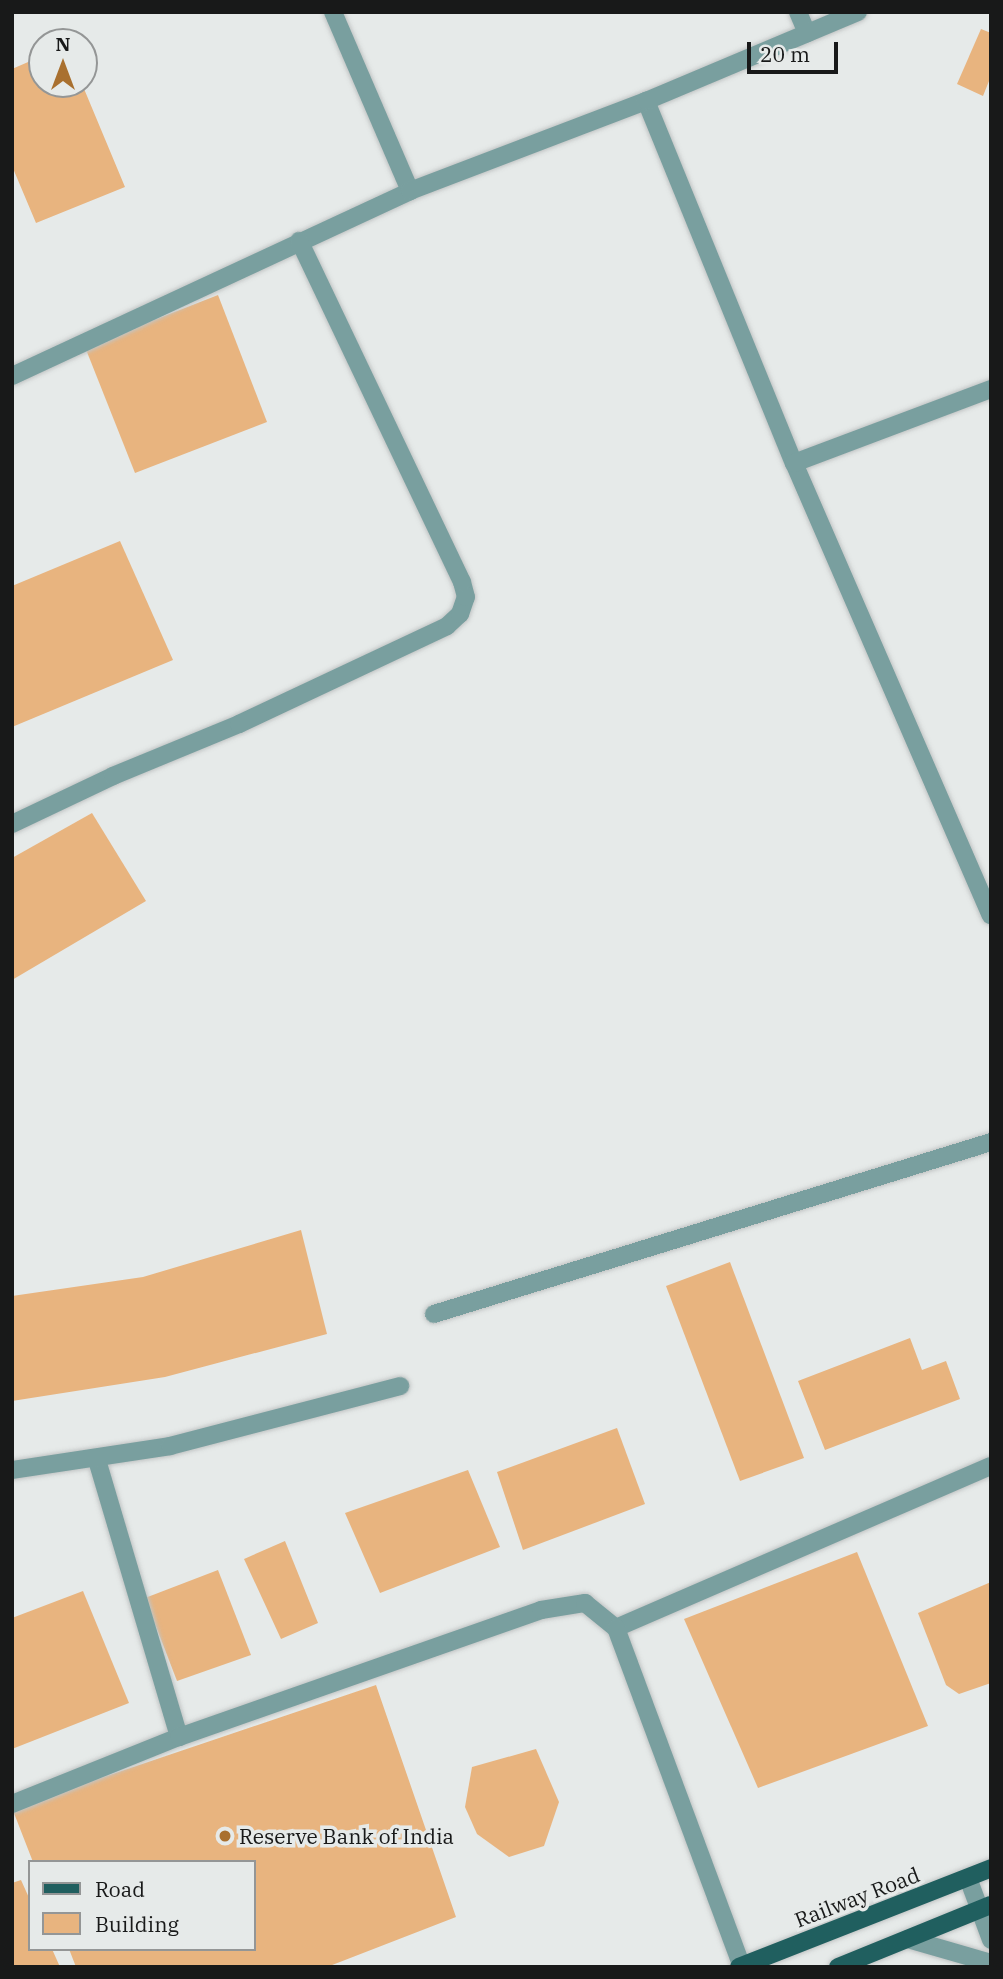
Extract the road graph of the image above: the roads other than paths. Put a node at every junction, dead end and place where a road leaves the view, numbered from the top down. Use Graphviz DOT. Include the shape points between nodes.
graph roads {
  1 [pos="333,12"];
  2 [pos="798,12"];
  3 [pos="858,12"];
  4 [pos="807,33"];
  5 [pos="646,101"];
  6 [pos="410,191"];
  7 [pos="299,241"];
  8 [pos="12,376"];
  9 [pos="991,389"];
  10 [pos="794,463"];
  11 [pos="12,824"];
  12 [pos="991,915"];
  13 [pos="991,1142"];
  14 [pos="434,1314"];
  15 [pos="400,1387"];
  16 [pos="97,1460"];
  17 [pos="991,1466"];
  18 [pos="12,1469"];
  19 [pos="616,1628"];
  20 [pos="178,1737"];
  21 [pos="12,1804"];
  22 [pos="991,1868"];
  23 [pos="968,1878"];
  24 [pos="985,1907"];
  25 [pos="908,1939"];
  26 [pos="991,1940"];
  27 [pos="991,1963"];
  28 [pos="740,1966"];
  29 [pos="838,1967"];
  1 -- 6 [label="street"];
  2 -- 4 [label="street"];
  3 -- 4 [label="street"];
  4 -- 5 [label="street"];
  5 -- 6 [label="street"];
  5 -- 10 [label="street"];
  6 -- 7 [label="street"];
  7 -- 8 [label="street"];
  7 -- 11 [label="street" via="462,582 466,597 460,614 447,626 239,724"];
  9 -- 10 [label="street"];
  10 -- 12 [label="street"];
  13 -- 14 [label="street"];
  15 -- 16 [label="street" via="242,1430"];
  16 -- 18 [label="street"];
  16 -- 20 [label="street"];
  17 -- 19 [label="street"];
  19 -- 20 [label="street" via="585,1603 541,1610"];
  19 -- 28 [label="street"];
  20 -- 21 [label="street"];
  22 -- 23 [label="main road, Railway Road"];
  23 -- 24 [label="street"];
  23 -- 28 [label="main road, Railway Road"];
  24 -- 25 [label="main road"];
  24 -- 26 [label="street"];
  25 -- 27 [label="street"];
  25 -- 29 [label="main road"];
}
